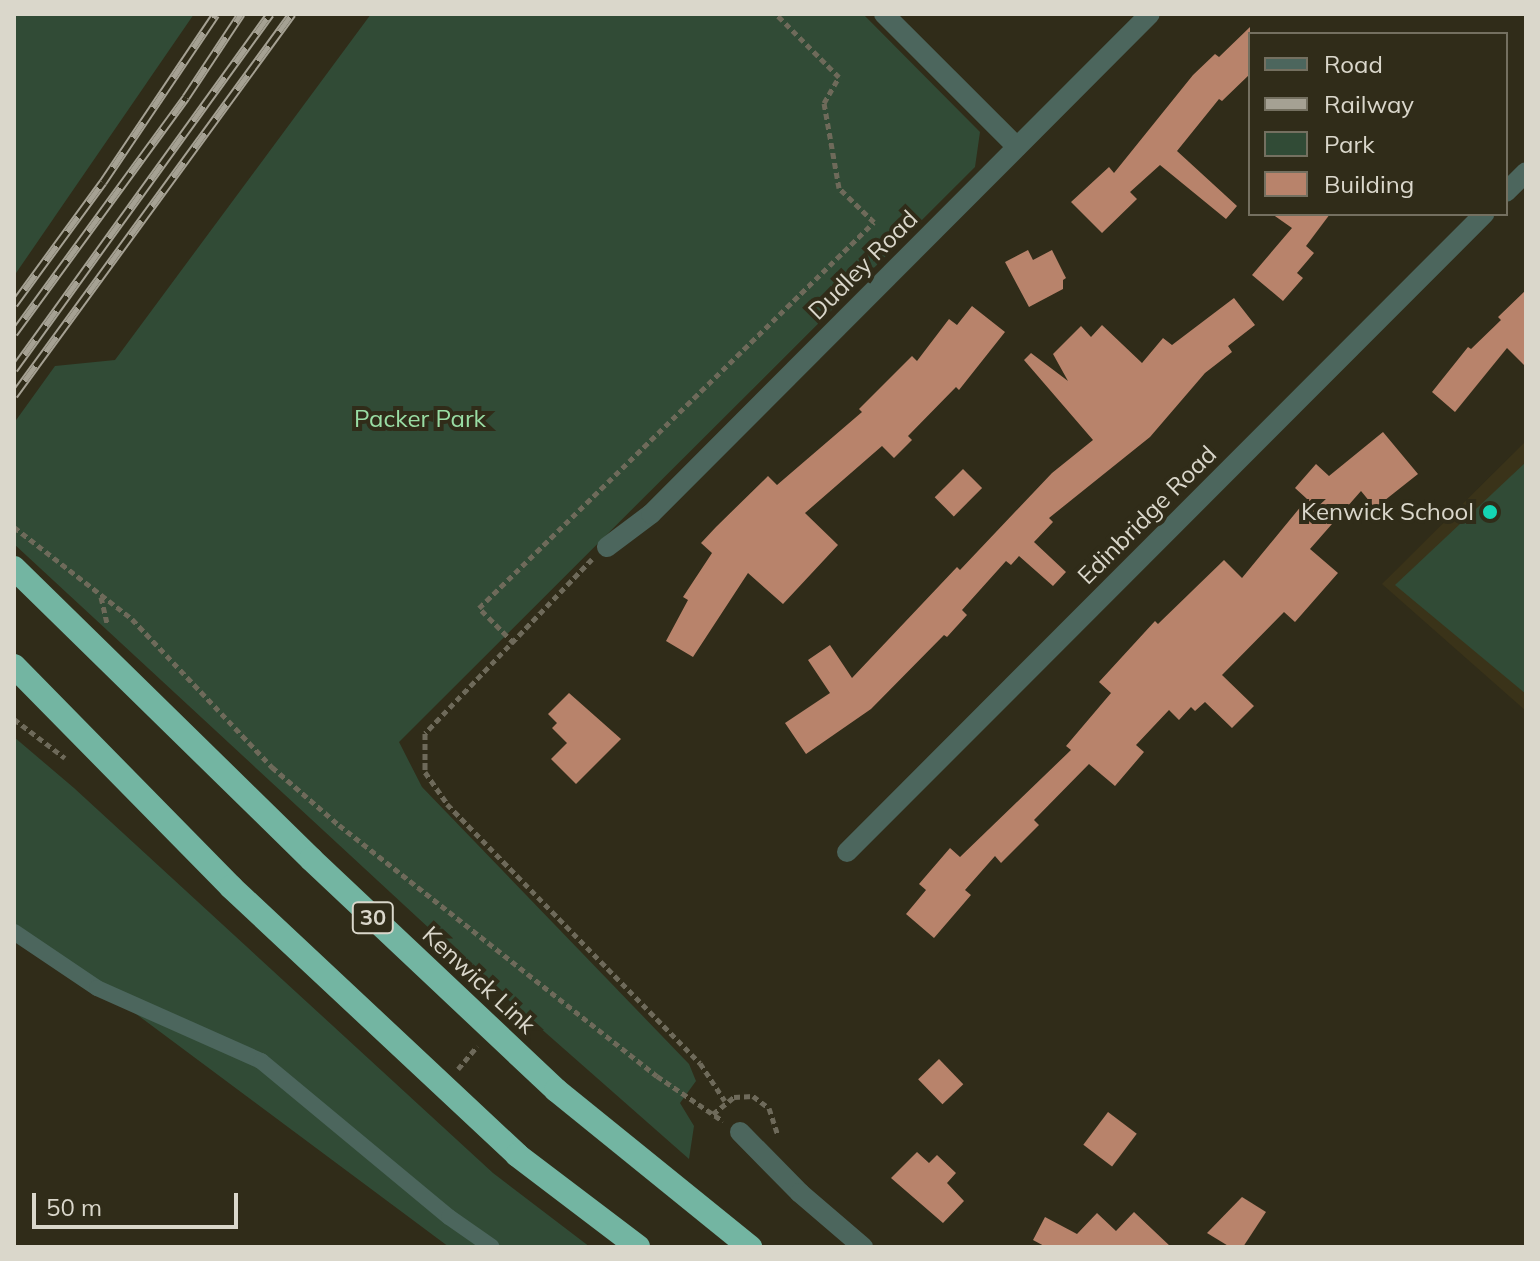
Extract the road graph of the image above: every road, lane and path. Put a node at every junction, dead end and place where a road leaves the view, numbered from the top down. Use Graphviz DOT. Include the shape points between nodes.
graph roads {
  1 [pos="776,14"];
  2 [pos="884,14"];
  3 [pos="1150,14"];
  4 [pos="1017,147"];
  5 [pos="1526,172"];
  6 [pos="1508,190"];
  7 [pos="1482,216"];
  8 [pos="14,527"];
  9 [pos="607,547"];
  10 [pos="14,568"];
  11 [pos="514,643"];
  12 [pos="14,666"];
  13 [pos="847,852"];
  14 [pos="14,932"];
  15 [pos="725,1101"];
  16 [pos="740,1132"];
  17 [pos="492,1247"];
  18 [pos="638,1247"];
  19 [pos="750,1247"];
  20 [pos="863,1247"];
  1 -- 11 [label="path" via="839,77 824,103 839,188 874,222 479,608"];
  2 -- 4 [label="street"];
  3 -- 4 [label="street, Dudley Road"];
  4 -- 9 [label="street, Dudley Road" via="651,514"];
  5 -- 6 [label="street"];
  7 -- 13 [label="street, Edinbridge Road"];
  8 -- 16 [label="path" via="132,619 272,767 339,825 657,1076"];
  9 -- 11 [label="path" via="582,567"];
  10 -- 19 [label="highway, Kenwick Link / 30" via="556,1090"];
  11 -- 15 [label="path" via="425,733 425,772 447,804 700,1063"];
  12 -- 18 [label="highway" via="231,887 507,1145"];
  14 -- 17 [label="lane" via="97,988 261,1061"];
  16 -- 20 [label="street"];
}
